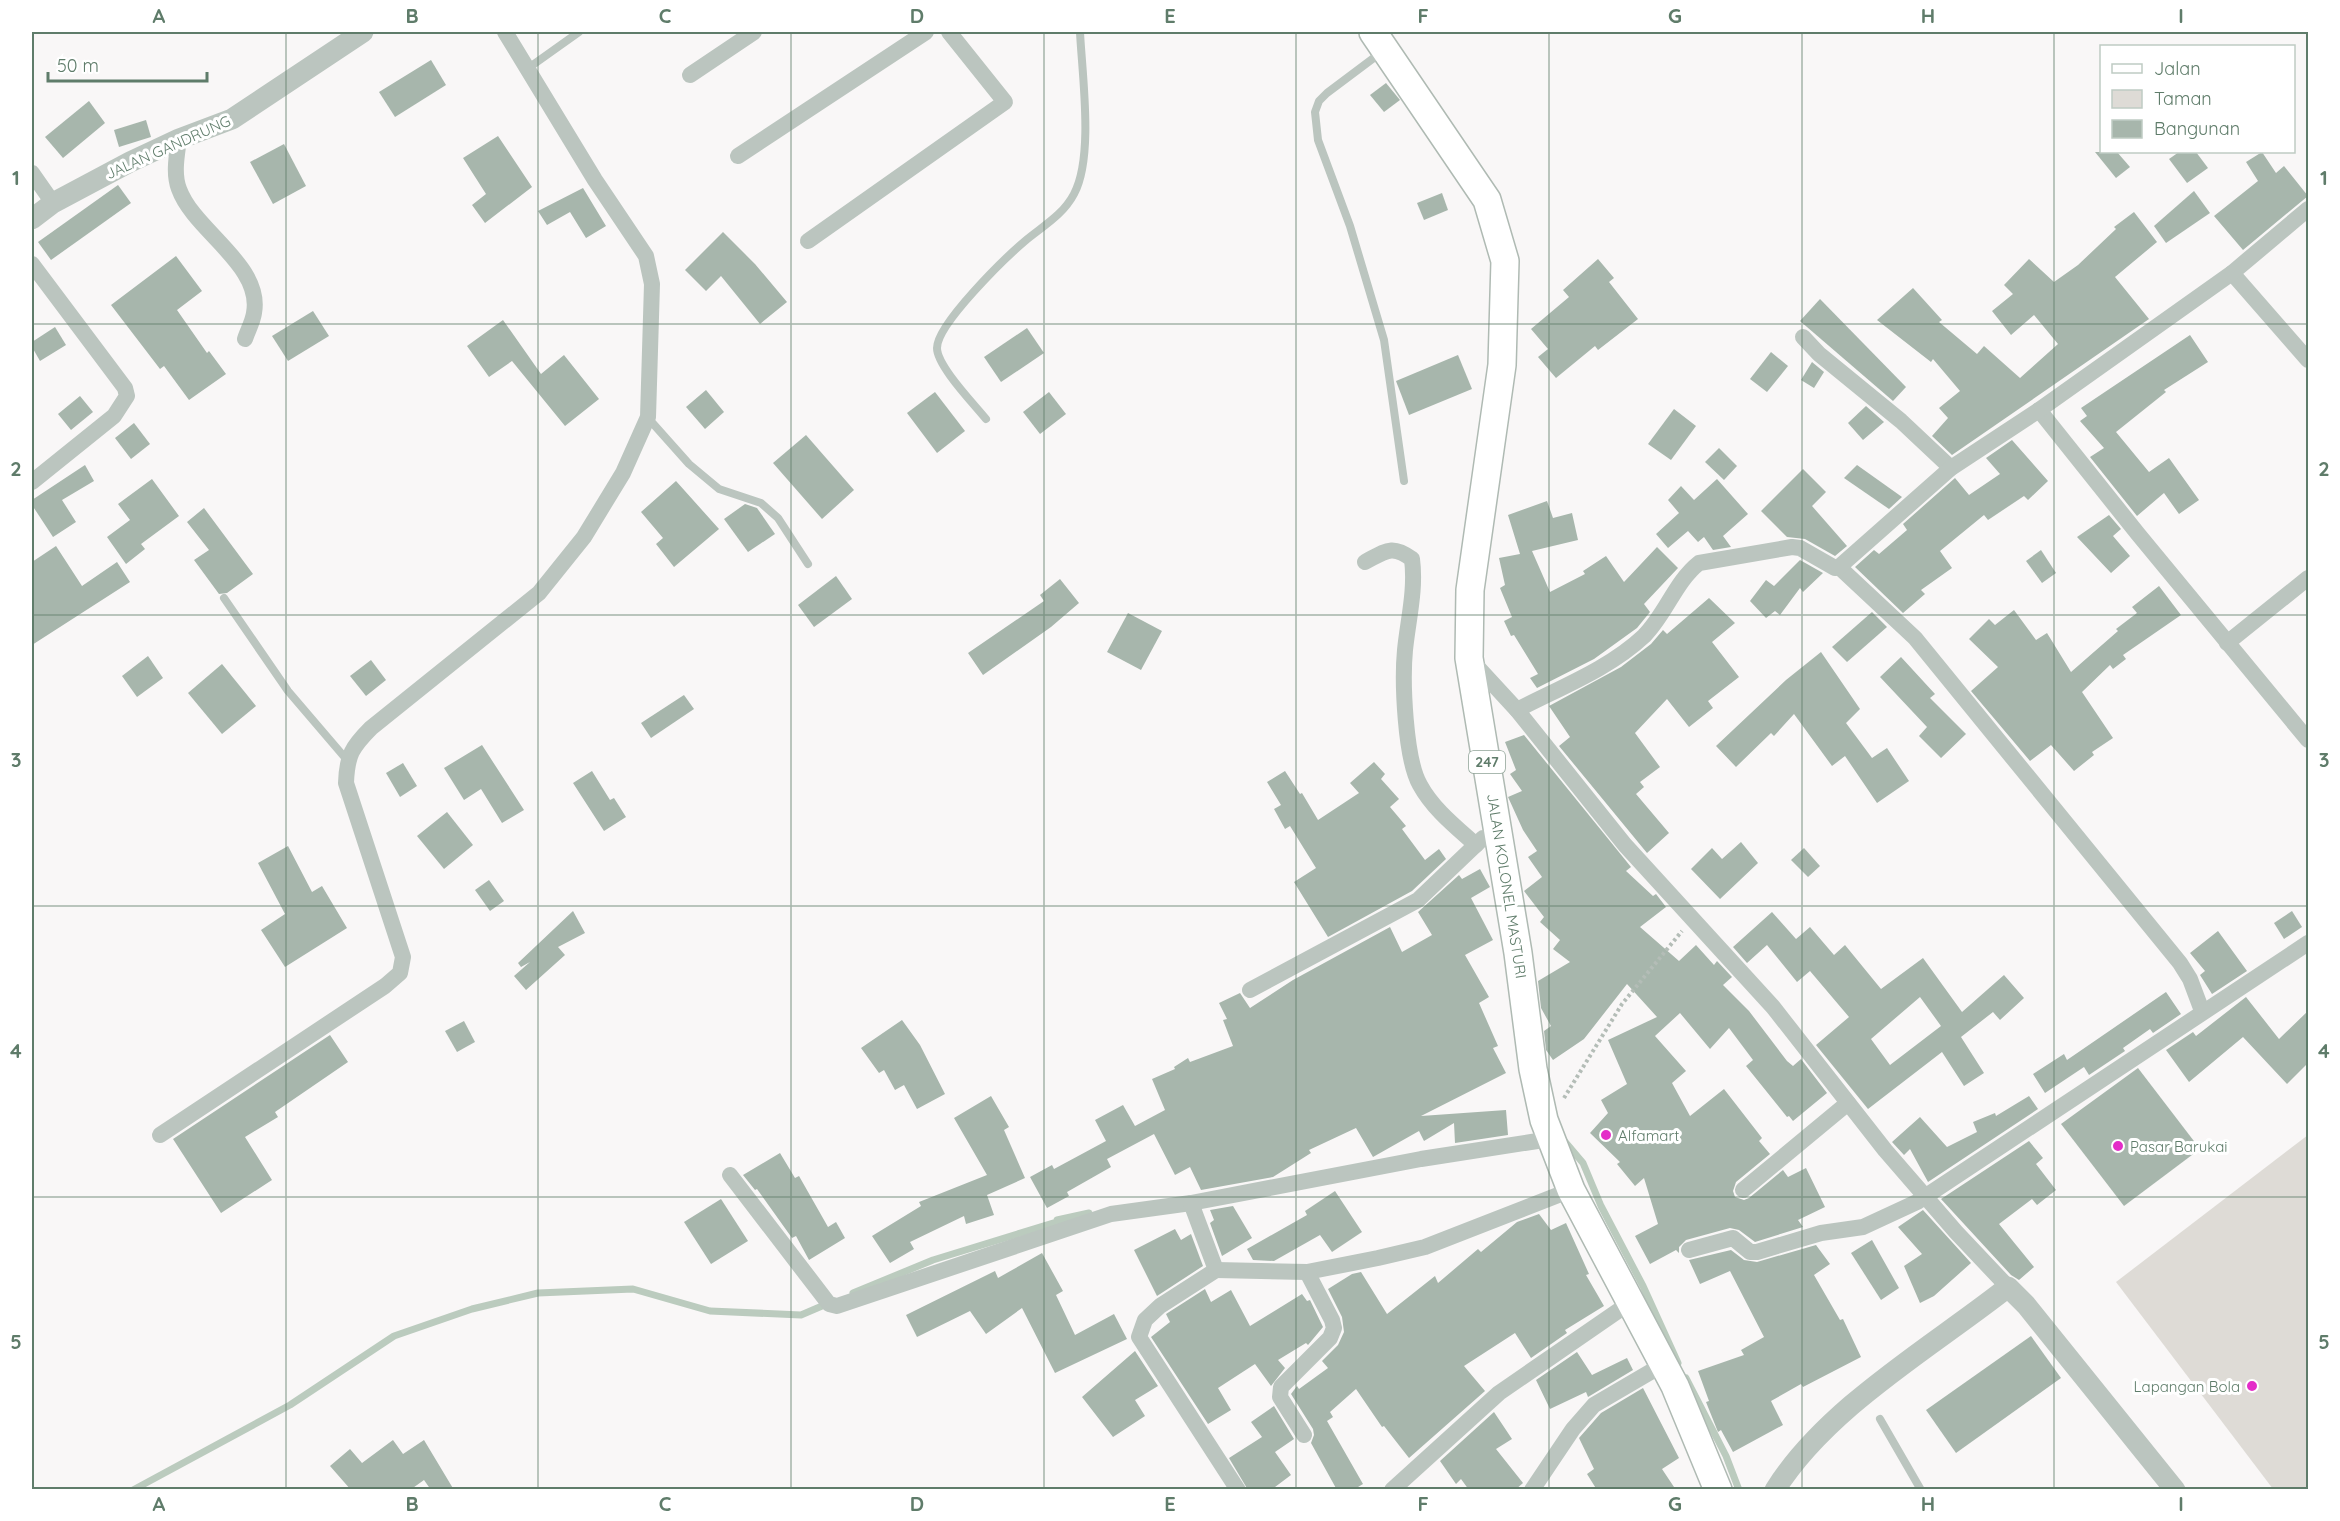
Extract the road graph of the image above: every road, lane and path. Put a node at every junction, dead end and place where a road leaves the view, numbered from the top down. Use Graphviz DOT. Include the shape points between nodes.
graph roads {
  1 [pos="363,32"];
  2 [pos="505,32"];
  3 [pos="579,32"];
  4 [pos="754,32"];
  5 [pos="926,32"];
  6 [pos="949,32"];
  7 [pos="1080,32"];
  8 [pos="1379,40"];
  9 [pos="527,69"];
  10 [pos="690,75"];
  11 [pos="179,139"];
  12 [pos="738,156"];
  13 [pos="32,173"];
  14 [pos="53,203"];
  15 [pos="2308,209"];
  16 [pos="32,219"];
  17 [pos="808,241"];
  18 [pos="32,264"];
  19 [pos="2232,273"];
  20 [pos="1803,337"];
  21 [pos="245,339"];
  22 [pos="2308,360"];
  23 [pos="2039,410"];
  24 [pos="648,417"];
  25 [pos="986,419"];
  26 [pos="1951,468"];
  27 [pos="32,482"];
  28 [pos="1404,482"];
  29 [pos="1365,562"];
  30 [pos="808,564"];
  31 [pos="1839,567"];
  32 [pos="2308,579"];
  33 [pos="224,598"];
  34 [pos="2227,643"];
  35 [pos="1469,658"];
  36 [pos="1517,710"];
  37 [pos="2308,740"];
  38 [pos="347,760"];
  39 [pos="1497,822"];
  40 [pos="1476,845"];
  41 [pos="1692,919"];
  42 [pos="2308,942"];
  43 [pos="1250,990"];
  44 [pos="2202,1011"];
  45 [pos="1848,1103"];
  46 [pos="1547,1129"];
  47 [pos="160,1135"];
  48 [pos="730,1175"];
  49 [pos="1743,1190"];
  50 [pos="1571,1191"];
  51 [pos="1926,1196"];
  52 [pos="1191,1203"];
  53 [pos="1689,1250"];
  54 [pos="1216,1270"];
  55 [pos="1307,1272"];
  56 [pos="2008,1287"];
  57 [pos="1631,1302"];
  58 [pos="1664,1364"];
  59 [pos="1880,1419"];
  60 [pos="1305,1435"];
  61 [pos="1238,1490"];
  62 [pos="1392,1490"];
  63 [pos="1532,1490"];
  64 [pos="1718,1490"];
  65 [pos="1775,1490"];
  66 [pos="1921,1490"];
  67 [pos="2175,1490"];
  1 -- 11 [label="street, JALAN GANDRUNG" via="232,119"];
  2 -- 9 [label="street"];
  3 -- 9 [label="lane"];
  4 -- 10 [label="street"];
  5 -- 12 [label="street"];
  6 -- 17 [label="street" via="1005,102"];
  7 -- 25 [label="lane" via="1085,135 1083,165 1075,193 1061,213 994,270 950,320 937,349 943,364"];
  8 -- 28 [label="lane" via="1319,101 1315,112 1318,140 1350,226 1384,340"];
  8 -- 35 [label="main road, JALAN KOLONEL MASTURI / 247" via="1486,200 1505,261 1502,364 1470,591"];
  9 -- 24 [label="street" via="646,256 652,284"];
  11 -- 14 [label="street, JALAN GANDRUNG"];
  11 -- 21 [label="street" via="178,188 186,204 246,275 254,295 254,312"];
  13 -- 14 [label="street"];
  14 -- 16 [label="street, JALAN GANDRUNG"];
  15 -- 19 [label="street"];
  18 -- 27 [label="street" via="125,388 127,396 114,416"];
  19 -- 22 [label="street"];
  19 -- 23 [label="street"];
  20 -- 26 [label="street"];
  23 -- 26 [label="street"];
  23 -- 34 [label="street"];
  24 -- 30 [label="lane" via="689,464 719,489 761,503 778,518"];
  24 -- 38 [label="street" via="622,473 584,537 539,592 371,728"];
  26 -- 31 [label="street"];
  29 -- 40 [label="street" via="1390,549 1412,559 1414,578 1404,653 1410,761 1419,785 1438,810"];
  31 -- 36 [label="street" via="1792,547 1699,563 1689,571 1645,635 1619,657"];
  31 -- 44 [label="street" via="1915,638 2180,963"];
  32 -- 34 [label="street"];
  33 -- 38 [label="lane" via="288,691"];
  34 -- 37 [label="street"];
  35 -- 36 [label="street"];
  35 -- 39 [label="main road, JALAN KOLONEL MASTURI / 247"];
  36 -- 41 [label="street" via="1625,845"];
  38 -- 47 [label="street" via="346,783 403,957 400,973"];
  39 -- 40 [label="street"];
  39 -- 46 [label="main road, JALAN KOLONEL MASTURI / 247" via="1533,1069"];
  40 -- 43 [label="street" via="1418,900"];
  41 -- 45 [label="street" via="1773,1007"];
  41 -- 46 [label="path" via="1622,1004"];
  42 -- 44 [label="street"];
  44 -- 51 [label="street"];
  45 -- 49 [label="street"];
  45 -- 51 [label="street"];
  46 -- 50 [label="main road, JALAN KOLONEL MASTURI / 247"];
  46 -- 52 [label="street" via="1421,1159"];
  48 -- 52 [label="street" via="832,1305 1088,1220"];
  50 -- 55 [label="street" via="1425,1247"];
  50 -- 57 [label="main road, JALAN KOLONEL MASTURI / 247"];
  51 -- 53 [label="street" via="1863,1227 1821,1233 1757,1252 1750,1252 1733,1238"];
  51 -- 56 [label="street"];
  52 -- 54 [label="street"];
  54 -- 55 [label="street"];
  54 -- 61 [label="street" via="1160,1306 1145,1320 1139,1337"];
  55 -- 60 [label="street" via="1334,1328 1330,1338 1281,1387 1280,1397"];
  56 -- 65 [label="street" via="1861,1397 1794,1464"];
  56 -- 67 [label="street"];
  57 -- 58 [label="main road, JALAN KOLONEL MASTURI / 247"];
  57 -- 62 [label="street" via="1499,1393"];
  58 -- 63 [label="street" via="1594,1405"];
  58 -- 64 [label="main road, JALAN KOLONEL MASTURI / 247"];
  59 -- 66 [label="lane"];
}
